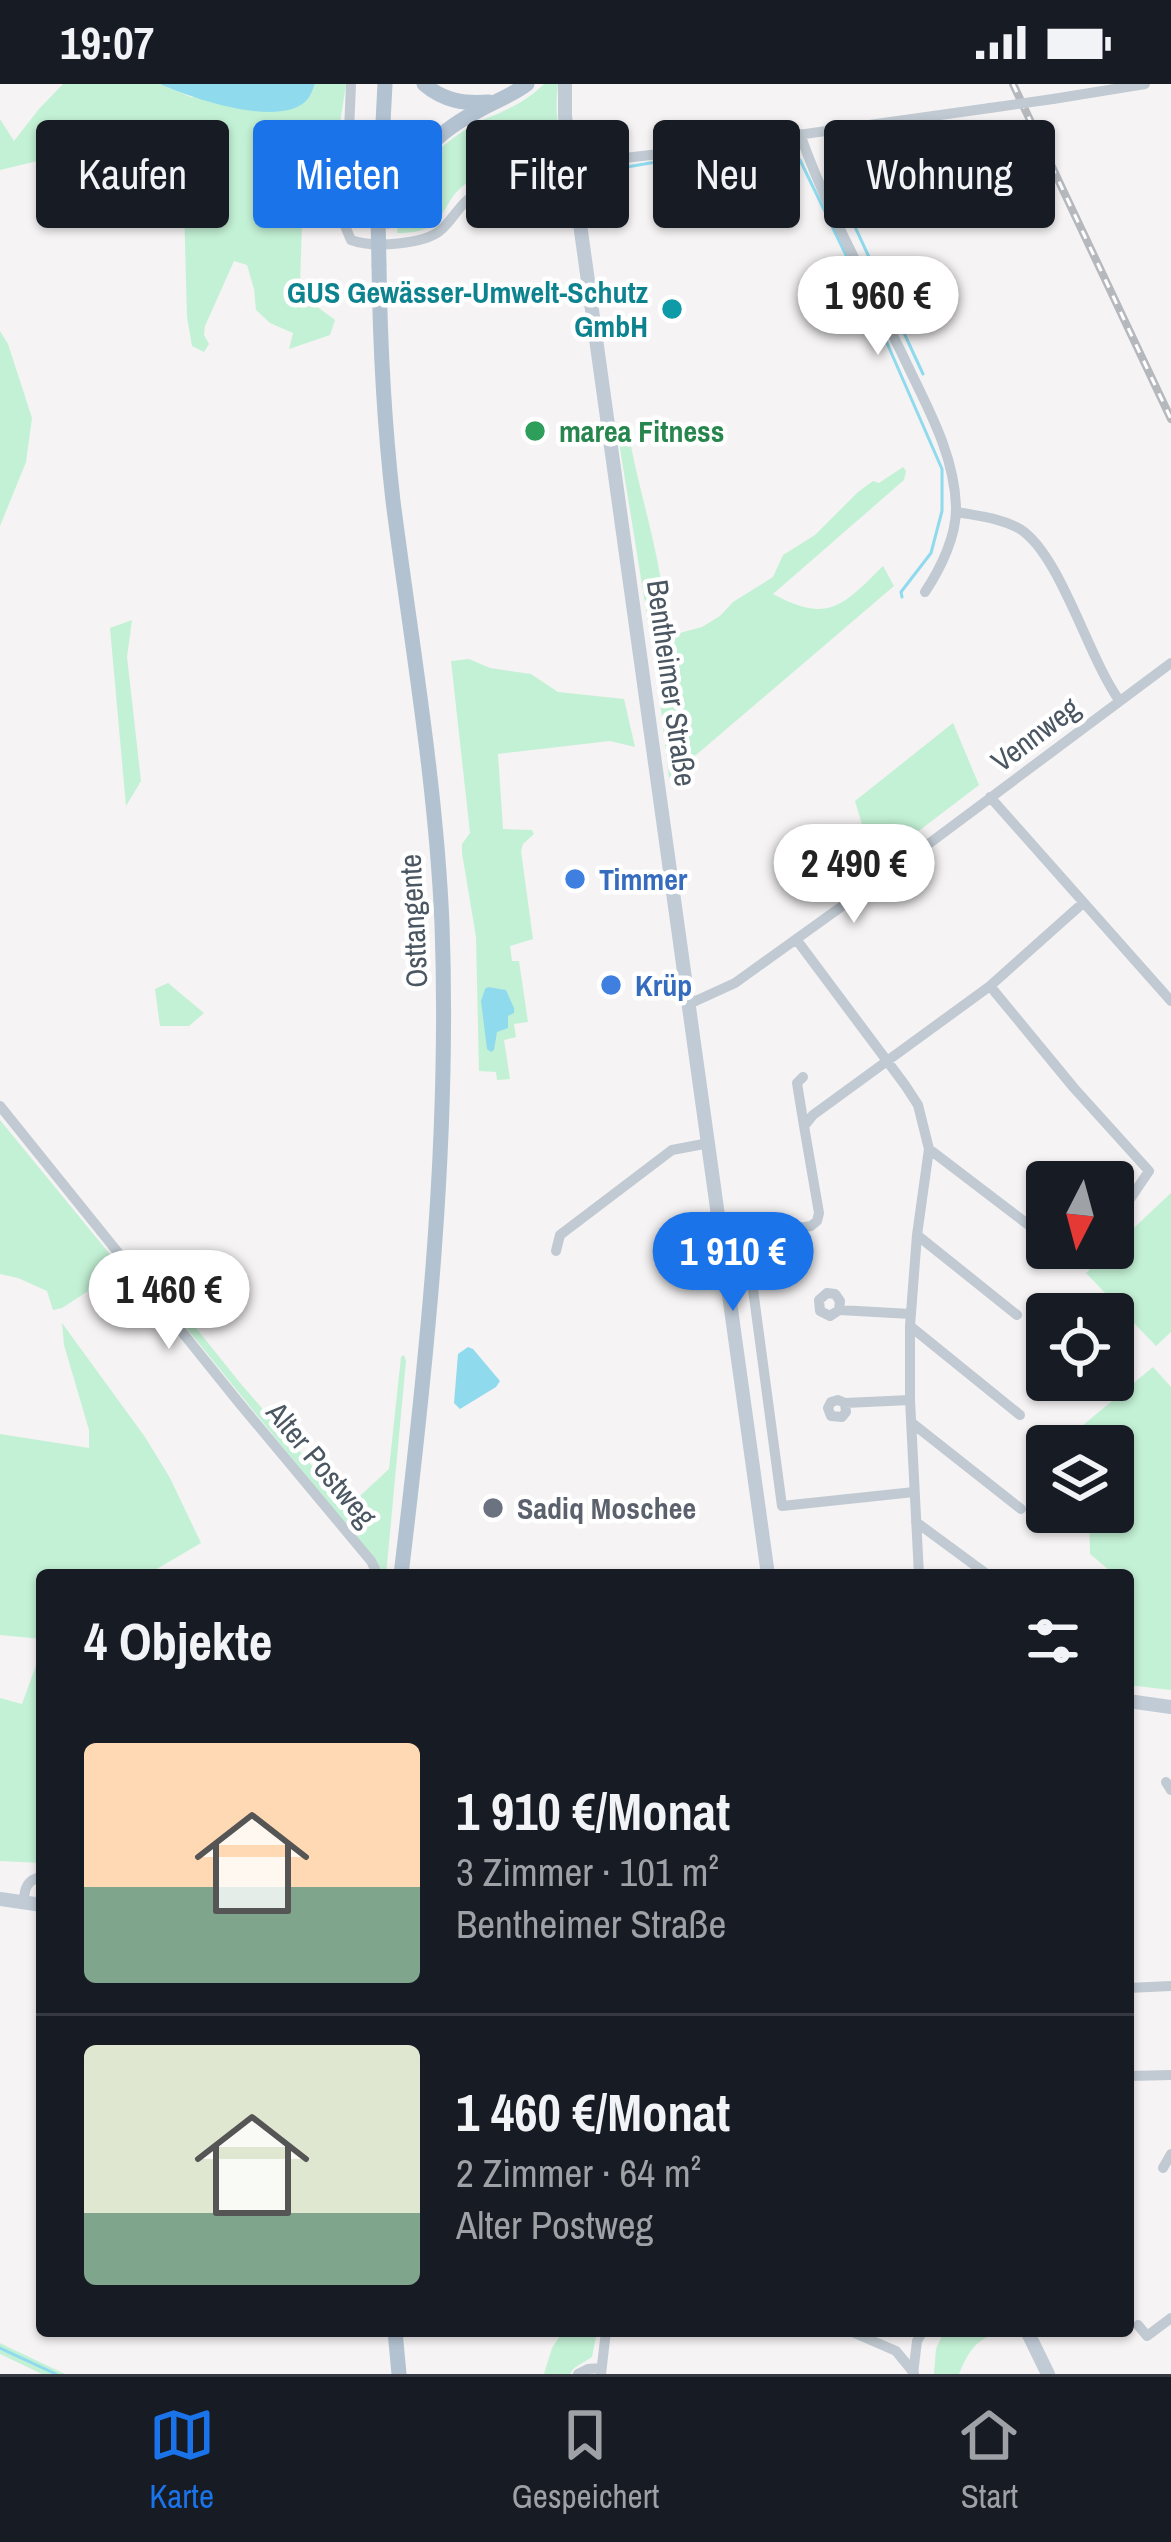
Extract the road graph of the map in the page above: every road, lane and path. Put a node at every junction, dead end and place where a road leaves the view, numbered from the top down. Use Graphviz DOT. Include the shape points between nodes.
graph roads {
  1 [pos="351,84"];
  2 [pos="385,84"];
  3 [pos="424,84"];
  4 [pos="527,84"];
  5 [pos="565,84"];
  6 [pos="1145,84"];
  7 [pos="504,99"];
  8 [pos="384,120"];
  9 [pos="566,120"];
  10 [pos="442,134"];
  11 [pos="800,134"];
  12 [pos="466,201"];
  13 [pos="382,228"];
  14 [pos="581,228"];
  15 [pos="957,512"];
  16 [pos="925,592"];
  17 [pos="1171,662"];
  18 [pos="1119,700"];
  19 [pos="990,797"];
  20 [pos="1083,903"];
  21 [pos="796,939"];
  22 [pos="990,986"];
  23 [pos="1171,1001"];
  24 [pos="689,1004"];
  25 [pos="887,1062"];
  26 [pos="803,1077"];
  27 [pos="0,1106"];
  28 [pos="804,1126"];
  29 [pos="709,1143"];
  30 [pos="929,1149"];
  31 [pos="1134,1193"];
  32 [pos="1026,1223"];
  33 [pos="917,1235"];
  34 [pos="556,1251"];
  35 [pos="839,1310"];
  36 [pos="1017,1315"];
  37 [pos="910,1320"];
  38 [pos="910,1400"];
  39 [pos="845,1403"];
  40 [pos="1020,1415"];
  41 [pos="912,1423"];
  42 [pos="914,1492"];
  43 [pos="1022,1509"];
  44 [pos="916,1522"];
  45 [pos="375,1569"];
  46 [pos="402,1569"];
  47 [pos="767,1569"];
  48 [pos="919,1569"];
  49 [pos="980,1569"];
  50 [pos="1134,1702"];
  51 [pos="1171,1707"];
  52 [pos="36,1879"];
  53 [pos="0,1899"];
  54 [pos="24,1902"];
  55 [pos="36,1904"];
  56 [pos="1171,1986"];
  57 [pos="1134,1988"];
  58 [pos="1171,2075"];
  59 [pos="1134,2076"];
  60 [pos="1171,2154"];
  61 [pos="1163,2168"];
  62 [pos="1171,2318"];
  63 [pos="1138,2325"];
  64 [pos="395,2337"];
  65 [pos="605,2337"];
  66 [pos="864,2337"];
  67 [pos="919,2337"];
  68 [pos="920,2337"];
  69 [pos="1030,2337"];
  70 [pos="896,2351"];
  71 [pos="601,2371"];
  72 [pos="914,2373"];
  73 [pos="398,2374"];
  74 [pos="578,2374"];
  75 [pos="1048,2374"];
  1 -- 12 [label="street" via="351,240 429,238"];
  2 -- 8 [label="main road"];
  3 -- 7 [label="main road" via="458,102"];
  4 -- 7 [label="main road"];
  5 -- 9 [label="street, Bentheimer Straße"];
  6 -- 11 [label="street, bridge"];
  7 -- 10 [label="main road"];
  11 -- 15 [label="street" via="945,446"];
  13 -- 46 [label="main road, Osttangente, bridge" via="382,390 435,832 444,1024 436,1222"];
  14 -- 24 [label="street, Bentheimer Straße"];
  15 -- 16 [label="street"];
  15 -- 18 [label="street" via="1015,526 1035,542"];
  17 -- 18 [label="street, Vennweg"];
  18 -- 19 [label="street, Vennweg"];
  19 -- 20 [label="street"];
  19 -- 21 [label="street, Vennweg"];
  20 -- 22 [label="street"];
  20 -- 23 [label="street"];
  21 -- 24 [label="street, Vennweg" via="728,988"];
  21 -- 25 [label="street"];
  22 -- 25 [label="street"];
  22 -- 31 [label="street" via="1149,1171"];
  24 -- 29 [label="street, Bentheimer Straße"];
  25 -- 28 [label="street"];
  25 -- 30 [label="street" via="919,1105"];
  26 -- 28 [label="street" via="797,1083"];
  27 -- 45 [label="street, Alter Postweg"];
  28 -- 42 [label="street" via="818,1221 759,1234 748,1246 782,1506"];
  29 -- 34 [label="street" via="672,1150 560,1235"];
  29 -- 47 [label="street, Bentheimer Straße"];
  30 -- 32 [label="street"];
  30 -- 33 [label="street"];
  33 -- 36 [label="street"];
  33 -- 37 [label="street"];
  35 -- 37 [label="street"];
  37 -- 38 [label="street"];
  37 -- 40 [label="street"];
  38 -- 39 [label="street"];
  38 -- 41 [label="street"];
  41 -- 42 [label="street"];
  41 -- 43 [label="street"];
  42 -- 44 [label="street"];
  44 -- 48 [label="street"];
  44 -- 49 [label="street"];
  50 -- 51 [label="street"];
  52 -- 54 [label="street" via="24,1888"];
  53 -- 54 [label="street"];
  54 -- 55 [label="street"];
  56 -- 57 [label="street"];
  58 -- 59 [label="street"];
  60 -- 61 [label="street"];
  62 -- 63 [label="street" via="1147,2336"];
  64 -- 73 [label="main road"];
  65 -- 71 [label="street"];
  66 -- 70 [label="street"];
  67 -- 70 [label="street"];
  68 -- 72 [label="street"];
  69 -- 75 [label="street"];
  70 -- 72 [label="street"];
  71 -- 74 [label="street"];
}
